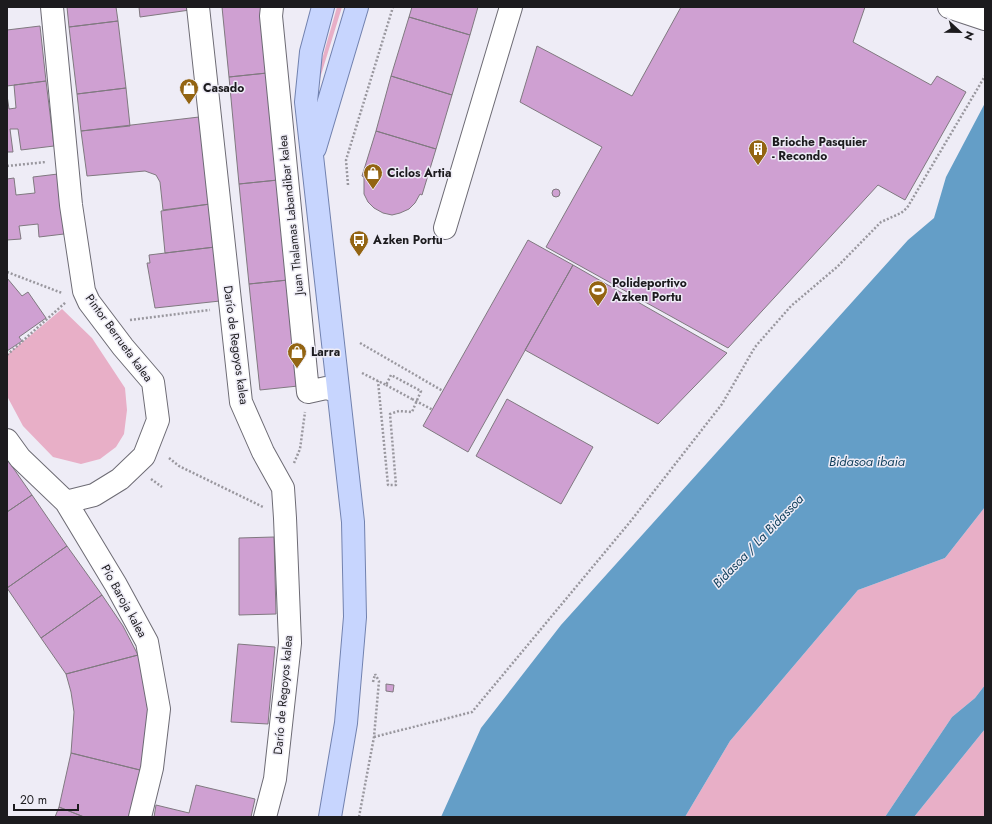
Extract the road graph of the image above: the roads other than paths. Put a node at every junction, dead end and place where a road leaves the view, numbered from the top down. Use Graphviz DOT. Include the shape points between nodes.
graph roads {
  1 [pos="52,7"];
  2 [pos="198,7"];
  3 [pos="272,7"];
  4 [pos="323,7"];
  5 [pos="357,7"];
  6 [pos="511,7"];
  7 [pos="949,7"];
  8 [pos="985,19"];
  9 [pos="312,157"];
  10 [pos="445,228"];
  11 [pos="338,391"];
  12 [pos="7,440"];
  13 [pos="66,502"];
  14 [pos="140,817"];
  15 [pos="265,817"];
  16 [pos="330,817"];
  1 -- 13 [label="street, Pintor Berrueta kalea" via="66,160 84,291 89,302 118,341 152,382 158,420 144,456 120,479 94,495"];
  2 -- 15 [label="street, Darío de Regoyos kalea" via="242,402 283,488 290,643 274,779"];
  3 -- 11 [label="street, Juan Thalamas Labandibar kalea" via="308,392 326,388"];
  4 -- 9 [label="main road" via="307,75 306,102"];
  5 -- 9 [label="main road"];
  6 -- 10 [label="street"];
  7 -- 8 [label="street"];
  9 -- 11 [label="main road"];
  11 -- 16 [label="main road" via="353,522 355,616 346,723"];
  12 -- 13 [label="street, Pío Baroja kalea" via="20,458"];
  13 -- 14 [label="street, Pío Baroja kalea" via="147,642 159,709 152,768"];
}
